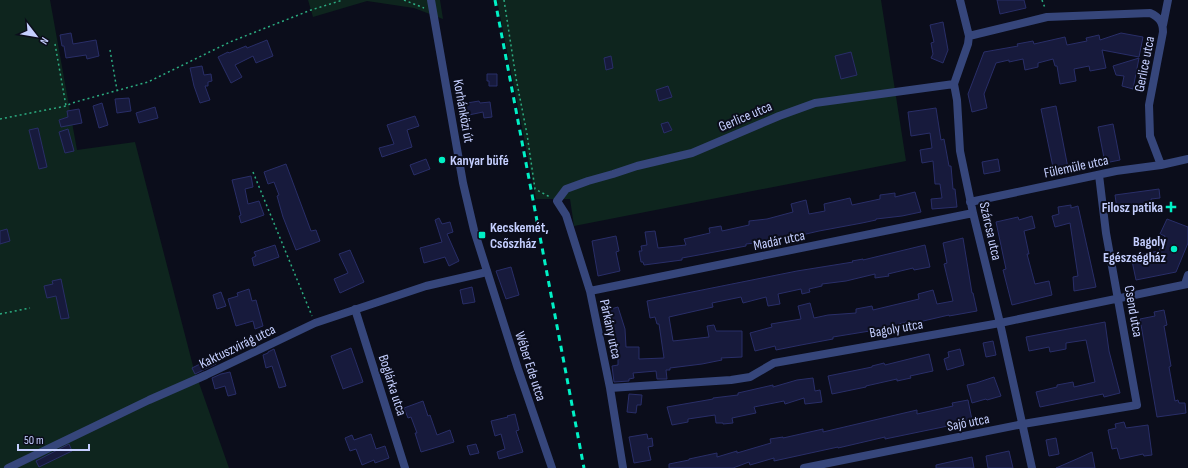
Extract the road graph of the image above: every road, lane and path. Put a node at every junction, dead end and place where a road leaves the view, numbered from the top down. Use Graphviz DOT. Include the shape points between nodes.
graph roads {
  1 [pos="343,0"];
  2 [pos="404,0"];
  3 [pos="431,0"];
  4 [pos="504,0"];
  5 [pos="960,0"];
  6 [pos="1168,0"];
  7 [pos="433,12"];
  8 [pos="1163,25"];
  9 [pos="969,36"];
  10 [pos="55,44"];
  11 [pos="110,50"];
  12 [pos="954,84"];
  13 [pos="117,90"];
  14 [pos="66,106"];
  15 [pos="0,119"];
  16 [pos="1188,159"];
  17 [pos="1161,165"];
  18 [pos="253,172"];
  19 [pos="1099,175"];
  20 [pos="556,201"];
  21 [pos="970,202"];
  22 [pos="973,214"];
  23 [pos="487,272"];
  24 [pos="1188,275"];
  25 [pos="1186,284"];
  26 [pos="590,292"];
  27 [pos="1118,299"];
  28 [pos="30,308"];
  29 [pos="355,309"];
  30 [pos="0,314"];
  31 [pos="315,323"];
  32 [pos="1000,323"];
  33 [pos="610,388"];
  34 [pos="1138,405"];
  35 [pos="1023,424"];
  36 [pos="8,468"];
  37 [pos="405,468"];
  38 [pos="552,468"];
  39 [pos="623,468"];
  40 [pos="804,468"];
  41 [pos="1032,468"];
  1 -- 13 [label="path" via="230,42 148,82"];
  2 -- 7 [label="path"];
  3 -- 7 [label="street, Korhánközi út"];
  4 -- 20 [label="path" via="535,189"];
  5 -- 9 [label="street, Szárcsa utca"];
  6 -- 8 [label="street"];
  7 -- 23 [label="street, Korhánközi út" via="463,183"];
  8 -- 9 [label="street, Gerlice utca" via="1156,15 1150,13 1047,16"];
  8 -- 17 [label="street, Gerlice utca" via="1164,32 1149,105 1150,136"];
  9 -- 12 [label="street, Szárcsa utca"];
  10 -- 14 [label="path"];
  11 -- 13 [label="path"];
  12 -- 20 [label="street, Gerlice utca" via="815,103 778,116 692,154 637,166 566,189"];
  12 -- 21 [label="street, Szárcsa utca" via="960,151"];
  13 -- 14 [label="path"];
  14 -- 15 [label="path"];
  16 -- 17 [label="street, Fülemüle utca"];
  17 -- 19 [label="street, Fülemüle utca"];
  18 -- 31 [label="path"];
  19 -- 21 [label="street, Fülemüle utca"];
  19 -- 27 [label="street, Csend utca"];
  20 -- 26 [label="street, Párkány utca" via="566,215"];
  21 -- 22 [label="street, Szárcsa utca"];
  22 -- 26 [label="street, Madár utca"];
  22 -- 32 [label="street, Szárcsa utca"];
  23 -- 29 [label="street, Kaktuszvirág utca" via="426,286"];
  23 -- 38 [label="street, Wéber Ede utca"];
  24 -- 25 [label="street"];
  25 -- 27 [label="street, Bagoly utca"];
  26 -- 33 [label="street, Párkány utca"];
  27 -- 32 [label="street, Bagoly utca"];
  27 -- 34 [label="street, Csend utca"];
  28 -- 30 [label="path"];
  29 -- 31 [label="street, Kaktuszvirág utca"];
  29 -- 37 [label="street, Boglárka utca"];
  31 -- 36 [label="street, Kaktuszvirág utca"];
  32 -- 33 [label="street, Bagoly utca" via="774,363 750,377"];
  32 -- 35 [label="street, Szárcsa utca"];
  33 -- 39 [label="street, Párkány utca"];
  34 -- 35 [label="street, Sajó utca"];
  35 -- 40 [label="street, Sajó utca"];
  35 -- 41 [label="street, Szárcsa utca"];
}
